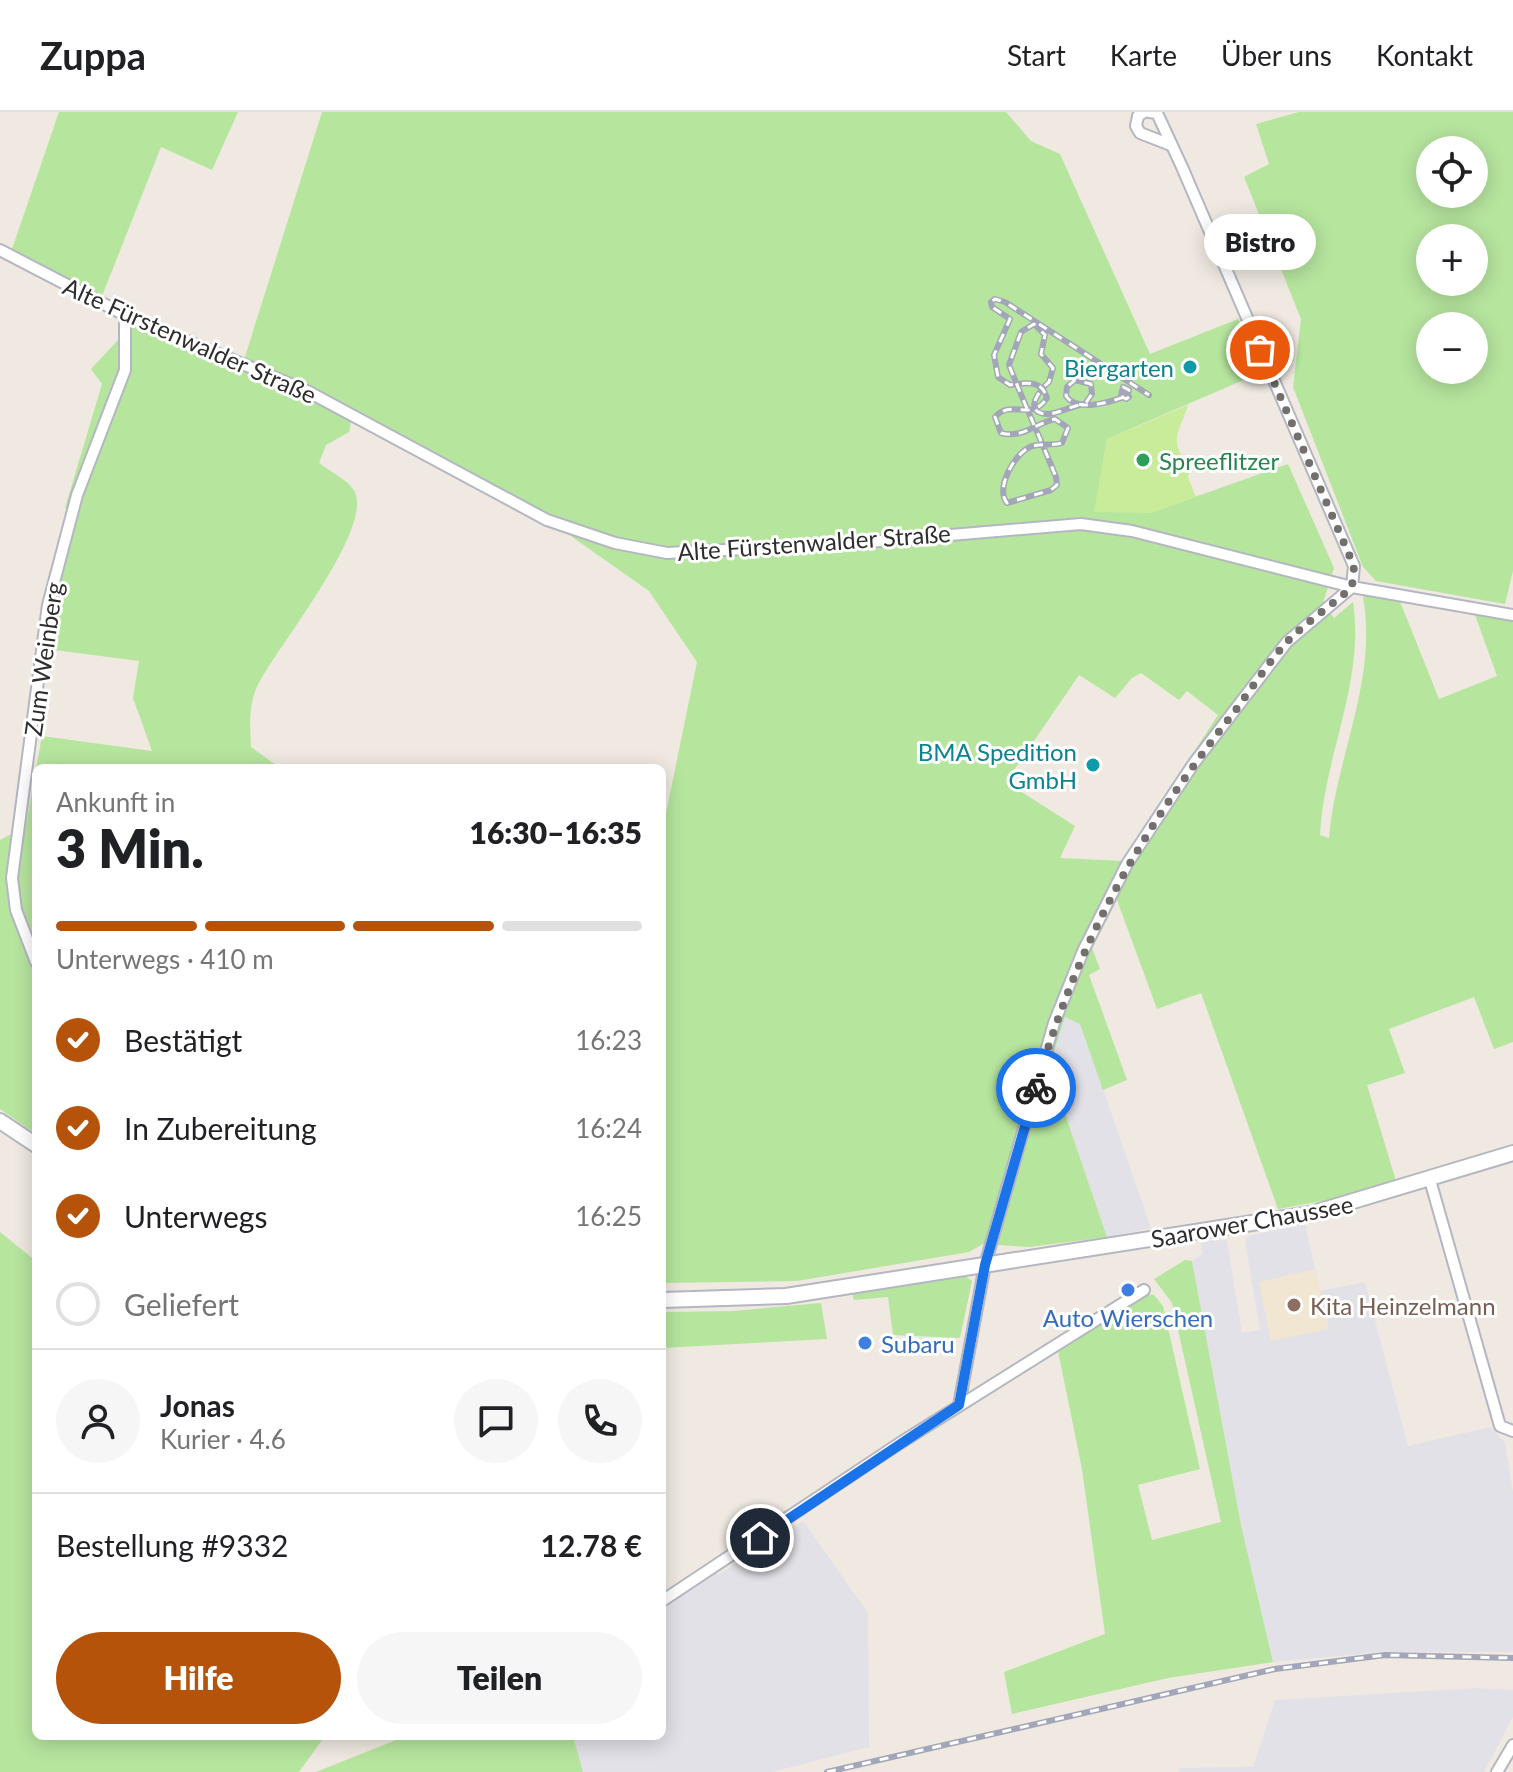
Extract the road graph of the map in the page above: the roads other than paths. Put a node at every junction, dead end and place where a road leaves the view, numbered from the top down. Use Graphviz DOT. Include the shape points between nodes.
graph roads {
  1 [pos="1150,112"];
  2 [pos="1171,145"];
  3 [pos="0,250"];
  4 [pos="125,315"];
  5 [pos="1352,587"];
  6 [pos="1513,615"];
  7 [pos="32,952"];
  8 [pos="0,1121"];
  9 [pos="32,1142"];
  10 [pos="1513,1153"];
  11 [pos="1430,1180"];
  12 [pos="985,1265"];
  13 [pos="1144,1290"];
  14 [pos="666,1300"];
  15 [pos="959,1405"];
  16 [pos="1513,1431"];
  17 [pos="666,1598"];
  18 [pos="1513,1745"];
  19 [pos="1497,1772"];
  1 -- 2 [label="street"];
  1 -- 2 [label="street" via="1138,116 1140,133"];
  2 -- 5 [label="street" via="1354,566"];
  3 -- 4 [label="street, Alte Fürstenwalder Straße"];
  4 -- 5 [label="street, Alte Fürstenwalder Straße" via="307,391 547,520 615,543 667,553 1081,524 1132,531"];
  4 -- 7 [label="street, Zum Weinberg" via="125,370 77,495 45,621 12,878 16,910"];
  5 -- 6 [label="street, Alte Fürstenwalder Straße"];
  5 -- 12 [label="street" via="1287,642 1194,763 1121,876 1054,1023"];
  8 -- 9 [label="main road"];
  10 -- 11 [label="main road, Saarower Chaussee"];
  11 -- 12 [label="main road, Saarower Chaussee" via="1310,1214"];
  11 -- 16 [label="street" via="1500,1426"];
  12 -- 14 [label="main road, Saarower Chaussee" via="786,1296"];
  12 -- 15 [label="street"];
  13 -- 15 [label="street"];
  15 -- 17 [label="street"];
  18 -- 19 [label="street"];
}
